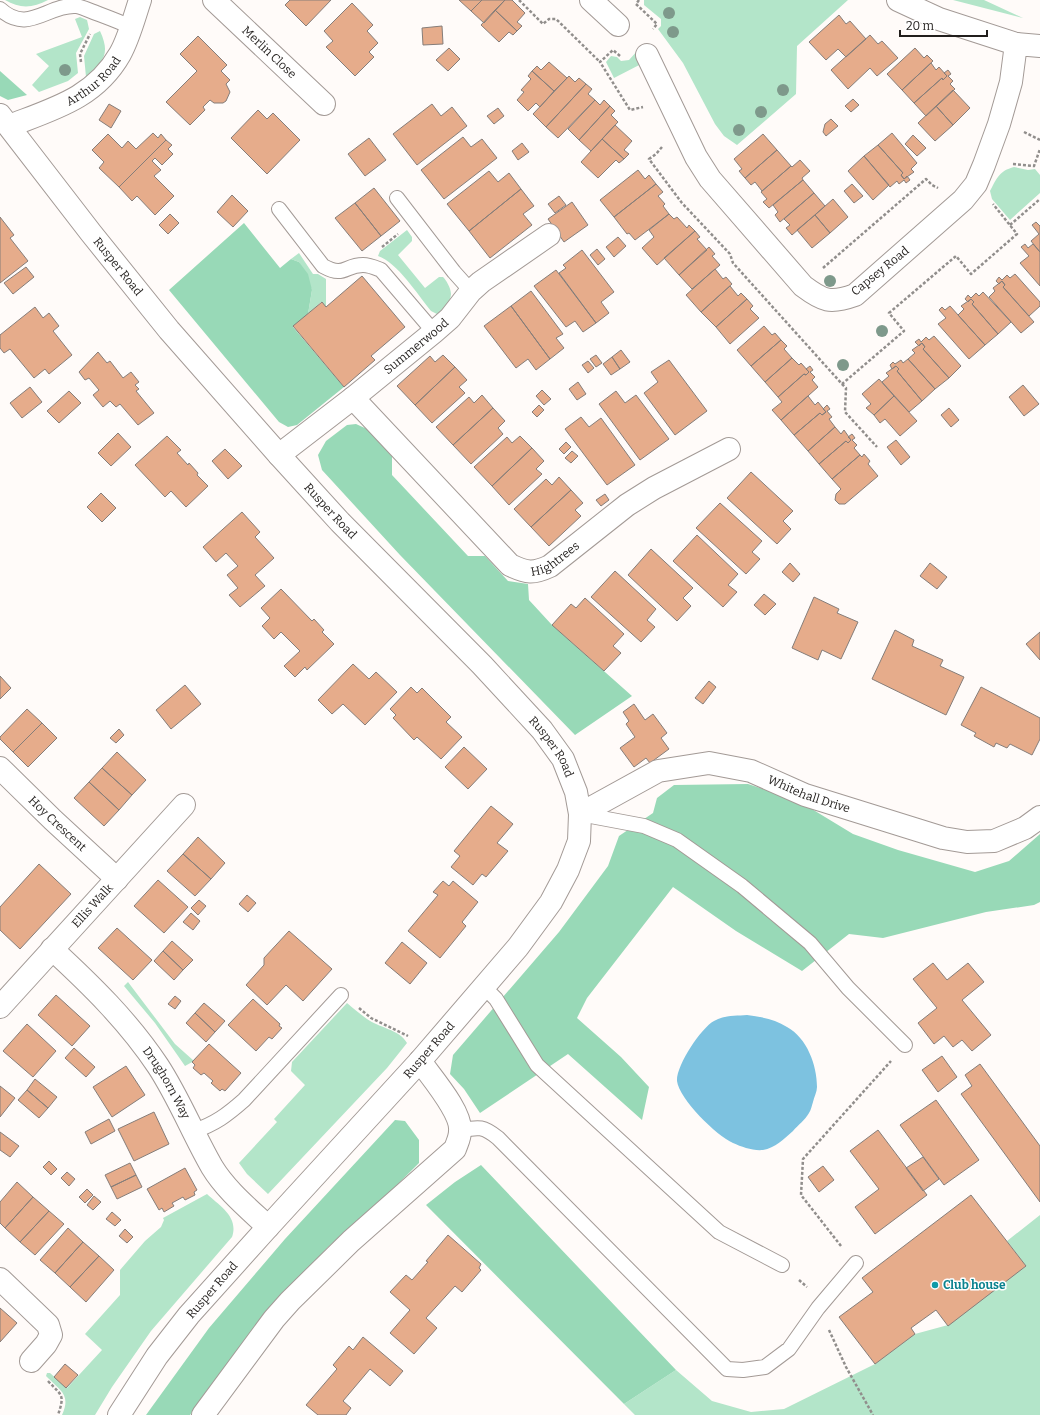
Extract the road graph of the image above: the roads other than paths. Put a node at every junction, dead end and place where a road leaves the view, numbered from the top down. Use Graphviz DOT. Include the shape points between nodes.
graph roads {
  1 [pos="140,0"];
  2 [pos="214,0"];
  3 [pos="591,0"];
  4 [pos="898,0"];
  5 [pos="0,9"];
  6 [pos="618,25"];
  7 [pos="131,27"];
  8 [pos="1016,44"];
  9 [pos="1040,46"];
  10 [pos="646,55"];
  11 [pos="324,104"];
  12 [pos="5,120"];
  13 [pos="396,198"];
  14 [pos="279,209"];
  15 [pos="549,235"];
  16 [pos="471,291"];
  17 [pos="434,332"];
  18 [pos="353,398"];
  19 [pos="729,449"];
  20 [pos="278,455"];
  21 [pos="0,768"];
  22 [pos="184,805"];
  23 [pos="580,814"];
  24 [pos="1040,817"];
  25 [pos="117,879"];
  26 [pos="52,949"];
  27 [pos="484,987"];
  28 [pos="341,995"];
  29 [pos="0,1007"];
  30 [pos="905,1045"];
  31 [pos="420,1061"];
  32 [pos="461,1130"];
  33 [pos="194,1131"];
  34 [pos="268,1227"];
  35 [pos="856,1263"];
  36 [pos="782,1265"];
  37 [pos="0,1280"];
  38 [pos="31,1361"];
  39 [pos="119,1415"];
  40 [pos="203,1415"];
  1 -- 7 [label="street, Arthur Road"];
  2 -- 11 [label="street, Merlin Close"];
  3 -- 6 [label="street"];
  4 -- 8 [label="street" via="939,19"];
  5 -- 7 [label="lane" via="14,18 23,20 65,7 77,6"];
  7 -- 12 [label="street, Arthur Road" via="120,54 86,92 62,105"];
  8 -- 9 [label="street"];
  8 -- 10 [label="street, Capsey Road" via="1011,82 999,124 976,184 963,200 854,295 840,300 826,300 803,286 710,180"];
  12 -- 20 [label="street, Rusper Road" via="169,330"];
  13 -- 16 [label="lane"];
  14 -- 17 [label="lane" via="323,266 332,271 342,272 362,265 381,270"];
  15 -- 16 [label="street, Summerwood"];
  16 -- 17 [label="street, Summerwood" via="450,318"];
  17 -- 18 [label="street, Summerwood"];
  18 -- 19 [label="street, Hightrees" via="510,565 522,571 538,571 550,566 627,505"];
  18 -- 20 [label="street, Summerwood"];
  20 -- 23 [label="street, Rusper Road" via="542,730 563,759 576,792"];
  21 -- 25 [label="street, Hoy Crescent"];
  22 -- 25 [label="street, Ellis Walk"];
  23 -- 24 [label="street, Whitehall Drive" via="658,771 709,763 751,771 805,796 943,838 967,842 994,841 1025,828"];
  23 -- 27 [label="street, Rusper Road" via="579,841 568,870 551,902"];
  23 -- 30 [label="lane" via="644,826 677,840 742,886 810,943 848,988"];
  25 -- 26 [label="street, Ellis Walk"];
  26 -- 29 [label="street, Ellis Walk"];
  26 -- 33 [label="street, Drughorn Way" via="113,1008 138,1037 177,1097"];
  27 -- 31 [label="street, Rusper Road"];
  27 -- 36 [label="lane" via="496,999 537,1065 719,1232"];
  28 -- 33 [label="lane" via="244,1100 211,1125"];
  31 -- 32 [label="street" via="450,1103"];
  31 -- 34 [label="street, Rusper Road"];
  32 -- 35 [label="lane" via="479,1127 498,1138 727,1369 765,1367 789,1349"];
  32 -- 40 [label="street" via="455,1149 351,1241 274,1319"];
  33 -- 34 [label="street, Drughorn Way" via="212,1168 226,1186"];
  34 -- 39 [label="street, Rusper Road" via="189,1315 157,1356"];
  37 -- 38 [label="street" via="48,1325 48,1340"];
}
